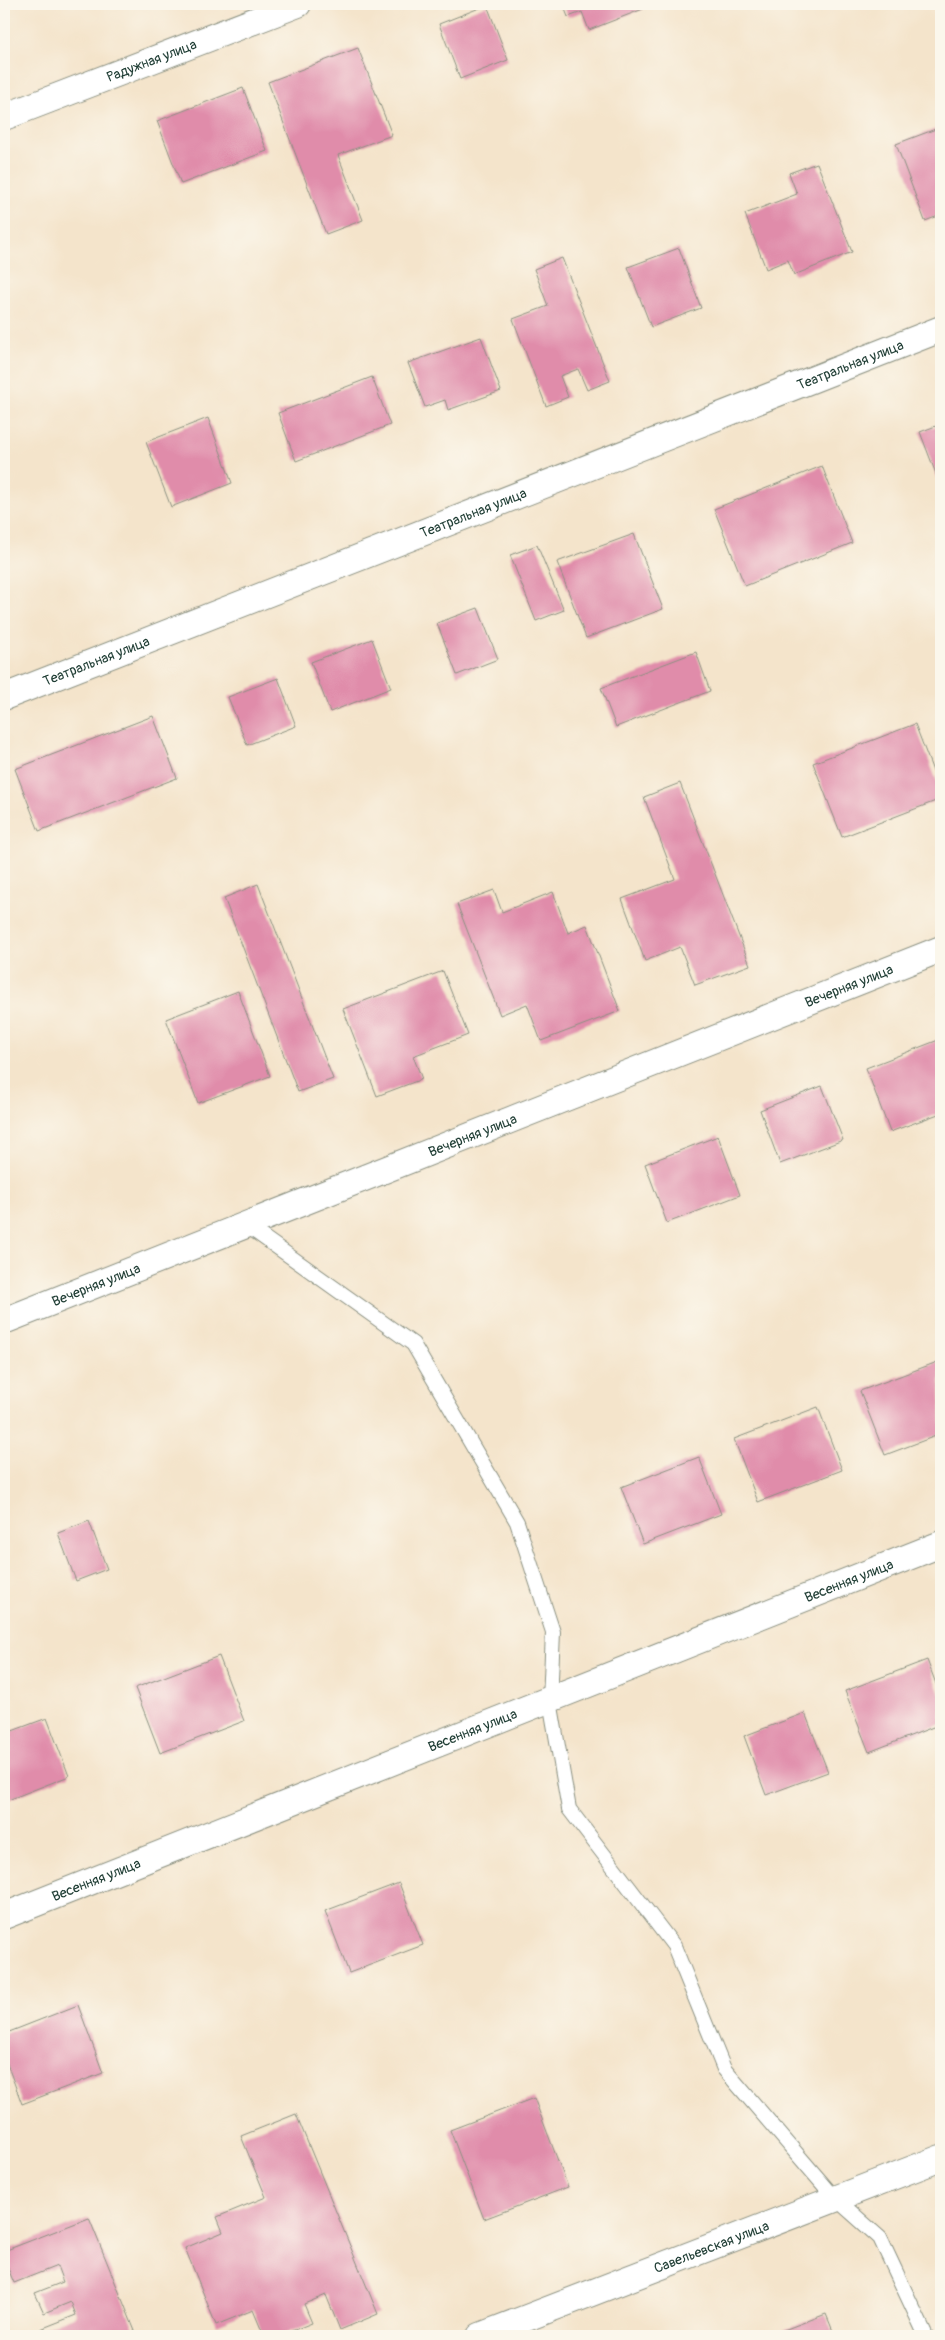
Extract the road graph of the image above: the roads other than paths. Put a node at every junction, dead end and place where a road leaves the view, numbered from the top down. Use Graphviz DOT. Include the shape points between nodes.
graph roads {
  1 [pos="298,4"];
  2 [pos="4,117"];
  3 [pos="941,329"];
  4 [pos="4,697"];
  5 [pos="941,949"];
  6 [pos="246,1225"];
  7 [pos="4,1322"];
  8 [pos="941,1544"];
  9 [pos="550,1701"];
  10 [pos="4,1916"];
  11 [pos="941,2158"];
  12 [pos="834,2198"];
  13 [pos="480,2336"];
  14 [pos="926,2336"];
  1 -- 2 [label="street, Радужная улица"];
  3 -- 4 [label="street, Театральная улица"];
  5 -- 6 [label="street, Вечерняя улица"];
  6 -- 7 [label="street, Вечерняя улица"];
  6 -- 9 [label="lane" via="413,1344 517,1522 553,1632"];
  8 -- 9 [label="street, Весенняя улица"];
  9 -- 10 [label="street, Весенняя улица"];
  9 -- 12 [label="lane" via="569,1809 674,1946 724,2069"];
  11 -- 12 [label="street, Савельевская улица"];
  12 -- 13 [label="street, Савельевская улица"];
  12 -- 14 [label="lane" via="880,2238"];
}
